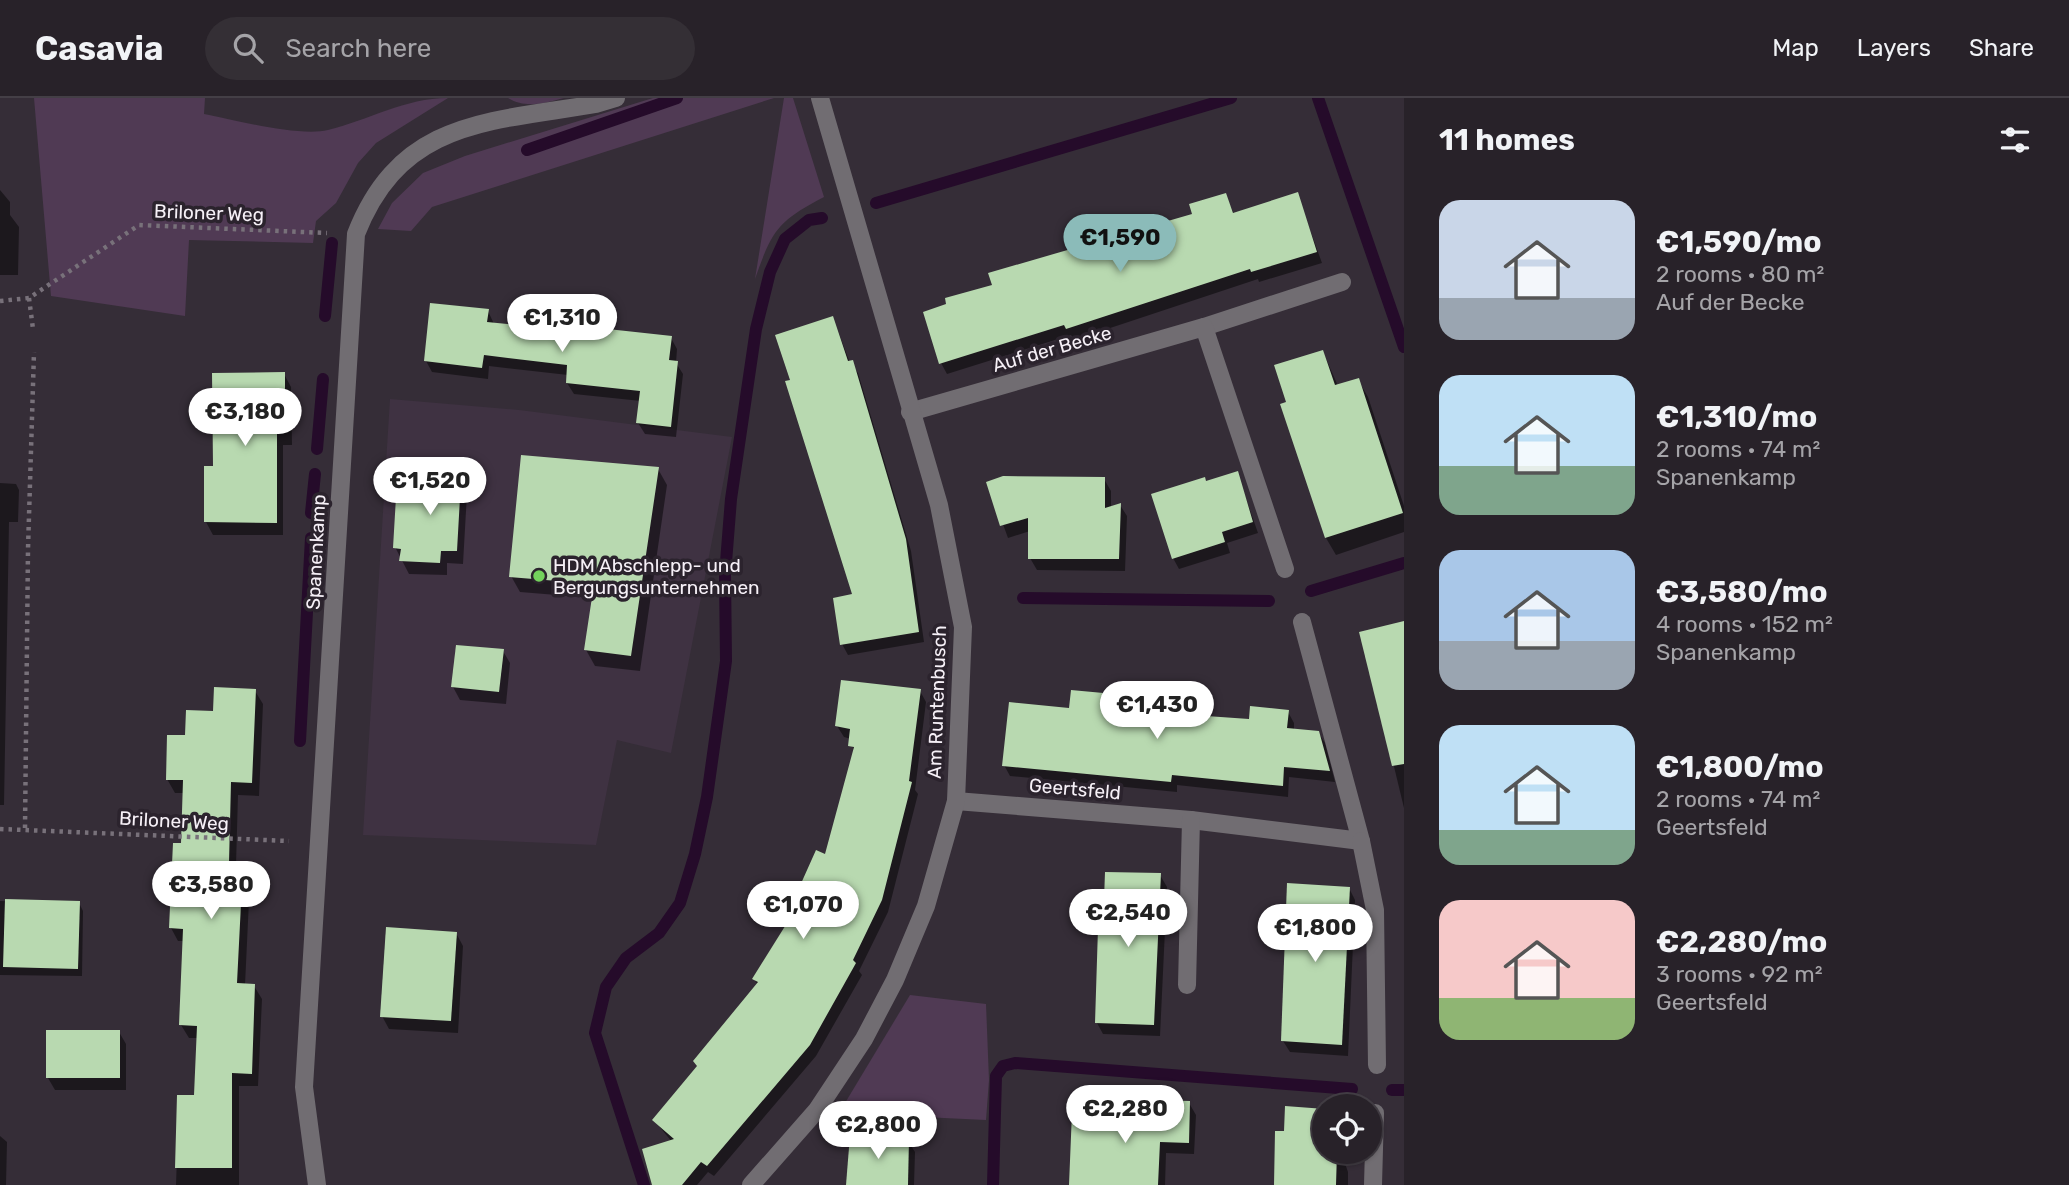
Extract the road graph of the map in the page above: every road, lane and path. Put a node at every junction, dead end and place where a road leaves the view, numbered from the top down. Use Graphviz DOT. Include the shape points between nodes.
graph roads {
  1 [pos="617,98"];
  2 [pos="820,98"];
  3 [pos="356,234"];
  4 [pos="1342,282"];
  5 [pos="29,298"];
  6 [pos="0,301"];
  7 [pos="1205,327"];
  8 [pos="33,328"];
  9 [pos="34,352"];
  10 [pos="910,412"];
  11 [pos="1285,569"];
  12 [pos="1302,622"];
  13 [pos="956,801"];
  14 [pos="1191,820"];
  15 [pos="25,828"];
  16 [pos="0,829"];
  17 [pos="1361,841"];
  18 [pos="321,843"];
  19 [pos="1187,985"];
  20 [pos="1377,1066"];
  21 [pos="1374,1164"];
  22 [pos="317,1185"];
  23 [pos="751,1185"];
  24 [pos="1373,1185"];
  1 -- 3 [label="street, Spanenkamp" via="472,125 415,151 386,177"];
  2 -- 10 [label="street, Am Runtenbusch"];
  3 -- 5 [label="path, Briloner Weg" via="139,225"];
  3 -- 18 [label="street, Spanenkamp"];
  4 -- 7 [label="street, Auf der Becke"];
  5 -- 6 [label="path, Briloner Weg"];
  5 -- 8 [label="path"];
  7 -- 10 [label="street, Auf der Becke"];
  7 -- 11 [label="street"];
  9 -- 15 [label="path"];
  10 -- 13 [label="street, Am Runtenbusch" via="939,505 963,628"];
  12 -- 17 [label="street"];
  13 -- 14 [label="street, Geertsfeld"];
  13 -- 23 [label="street, Am Runtenbusch" via="926,906 864,1039 817,1110"];
  14 -- 17 [label="street, Geertsfeld"];
  14 -- 19 [label="street"];
  15 -- 16 [label="path, Briloner Weg"];
  15 -- 18 [label="path, Briloner Weg"];
  17 -- 20 [label="street" via="1375,911"];
  18 -- 22 [label="street, Spanenkamp" via="304,1087"];
  21 -- 24 [label="street"];
}
